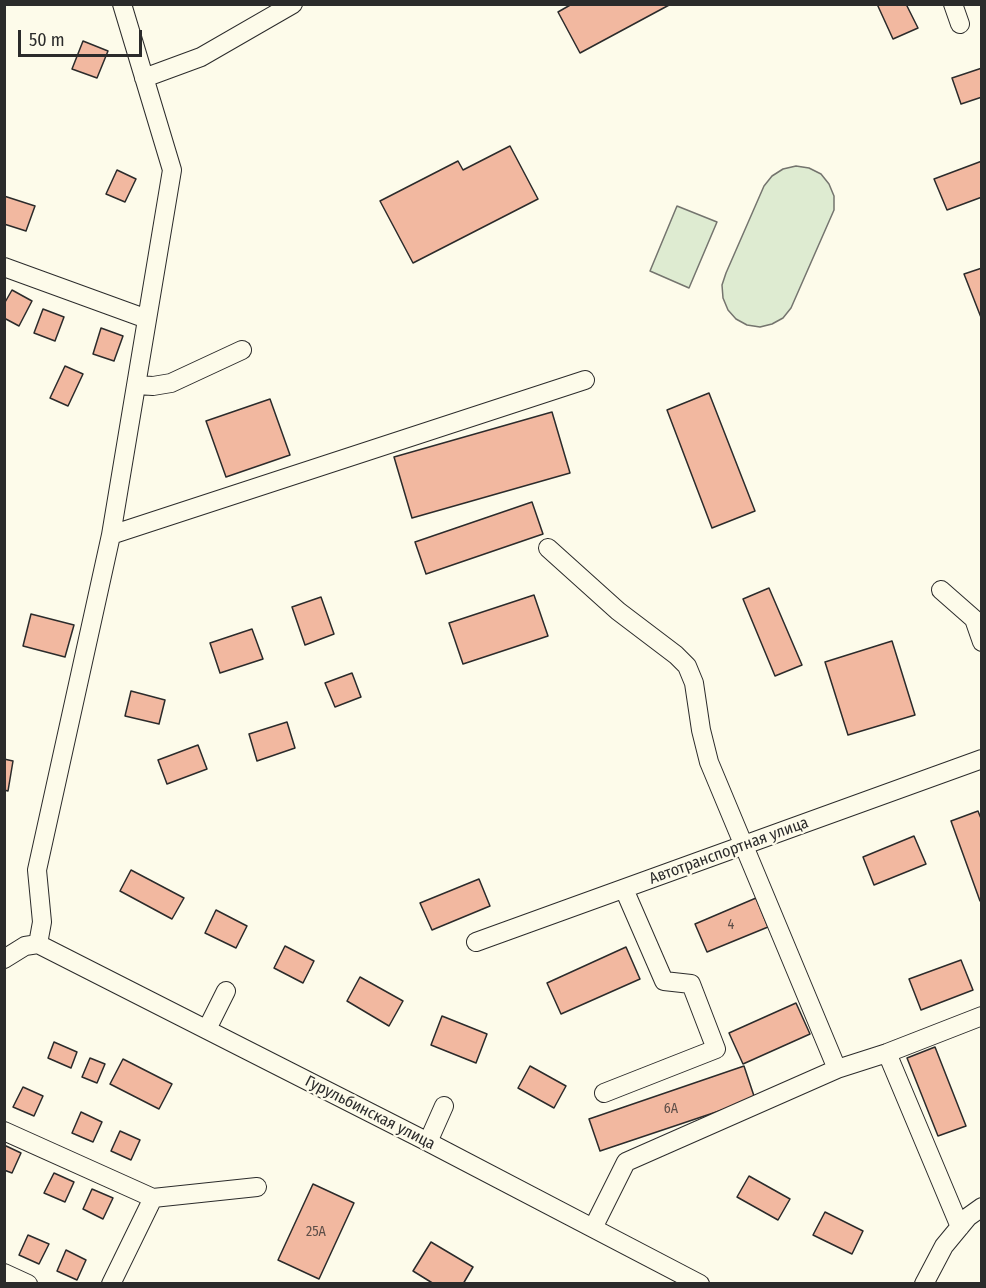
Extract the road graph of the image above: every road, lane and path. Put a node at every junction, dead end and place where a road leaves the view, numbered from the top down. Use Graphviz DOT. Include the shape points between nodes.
graph roads {
  1 [pos="122,4"];
  2 [pos="293,4"];
  3 [pos="953,4"];
  4 [pos="960,24"];
  5 [pos="144,78"];
  6 [pos="4,267"];
  7 [pos="147,319"];
  8 [pos="242,350"];
  9 [pos="585,380"];
  10 [pos="136,385"];
  11 [pos="111,535"];
  12 [pos="548,548"];
  13 [pos="941,590"];
  14 [pos="981,642"];
  15 [pos="981,759"];
  16 [pos="744,845"];
  17 [pos="624,889"];
  18 [pos="476,942"];
  19 [pos="38,944"];
  20 [pos="4,959"];
  21 [pos="226,991"];
  22 [pos="981,1016"];
  23 [pos="207,1029"];
  24 [pos="887,1053"];
  25 [pos="837,1069"];
  26 [pos="604,1093"];
  27 [pos="444,1106"];
  28 [pos="4,1131"];
  29 [pos="428,1142"];
  30 [pos="257,1187"];
  31 [pos="153,1198"];
  32 [pos="981,1207"];
  33 [pos="960,1227"];
  34 [pos="593,1228"];
  35 [pos="4,1273"];
  36 [pos="28,1284"];
  37 [pos="111,1284"];
  38 [pos="700,1284"];
  39 [pos="924,1284"];
  1 -- 5 [label="street"];
  2 -- 5 [label="street" via="201,57"];
  3 -- 4 [label="street"];
  5 -- 7 [label="street" via="172,170"];
  6 -- 7 [label="street"];
  7 -- 10 [label="street"];
  8 -- 10 [label="street" via="171,383"];
  9 -- 11 [label="street"];
  10 -- 11 [label="street"];
  11 -- 19 [label="street" via="37,870 42,922"];
  12 -- 16 [label="street" via="687,666 694,683 709,762"];
  13 -- 14 [label="street" via="974,619"];
  15 -- 16 [label="street, Автотранспортная улица"];
  16 -- 17 [label="street, Автотранспортная улица"];
  16 -- 25 [label="street"];
  17 -- 18 [label="street, Автотранспортная улица"];
  17 -- 26 [label="street" via="664,981 691,984 716,1049"];
  19 -- 20 [label="street" via="25,946"];
  19 -- 23 [label="street, Гурульбинская улица"];
  21 -- 23 [label="street"];
  22 -- 24 [label="street"];
  23 -- 29 [label="street, Гурульбинская улица"];
  24 -- 25 [label="street"];
  24 -- 33 [label="street"];
  25 -- 34 [label="street" via="626,1162"];
  27 -- 29 [label="street"];
  28 -- 31 [label="street"];
  29 -- 34 [label="street, Гурульбинская улица"];
  30 -- 31 [label="street"];
  31 -- 37 [label="street"];
  32 -- 33 [label="street"];
  33 -- 39 [label="street" via="944,1246"];
  34 -- 38 [label="street, Гурульбинская улица"];
  35 -- 36 [label="street"];
}
